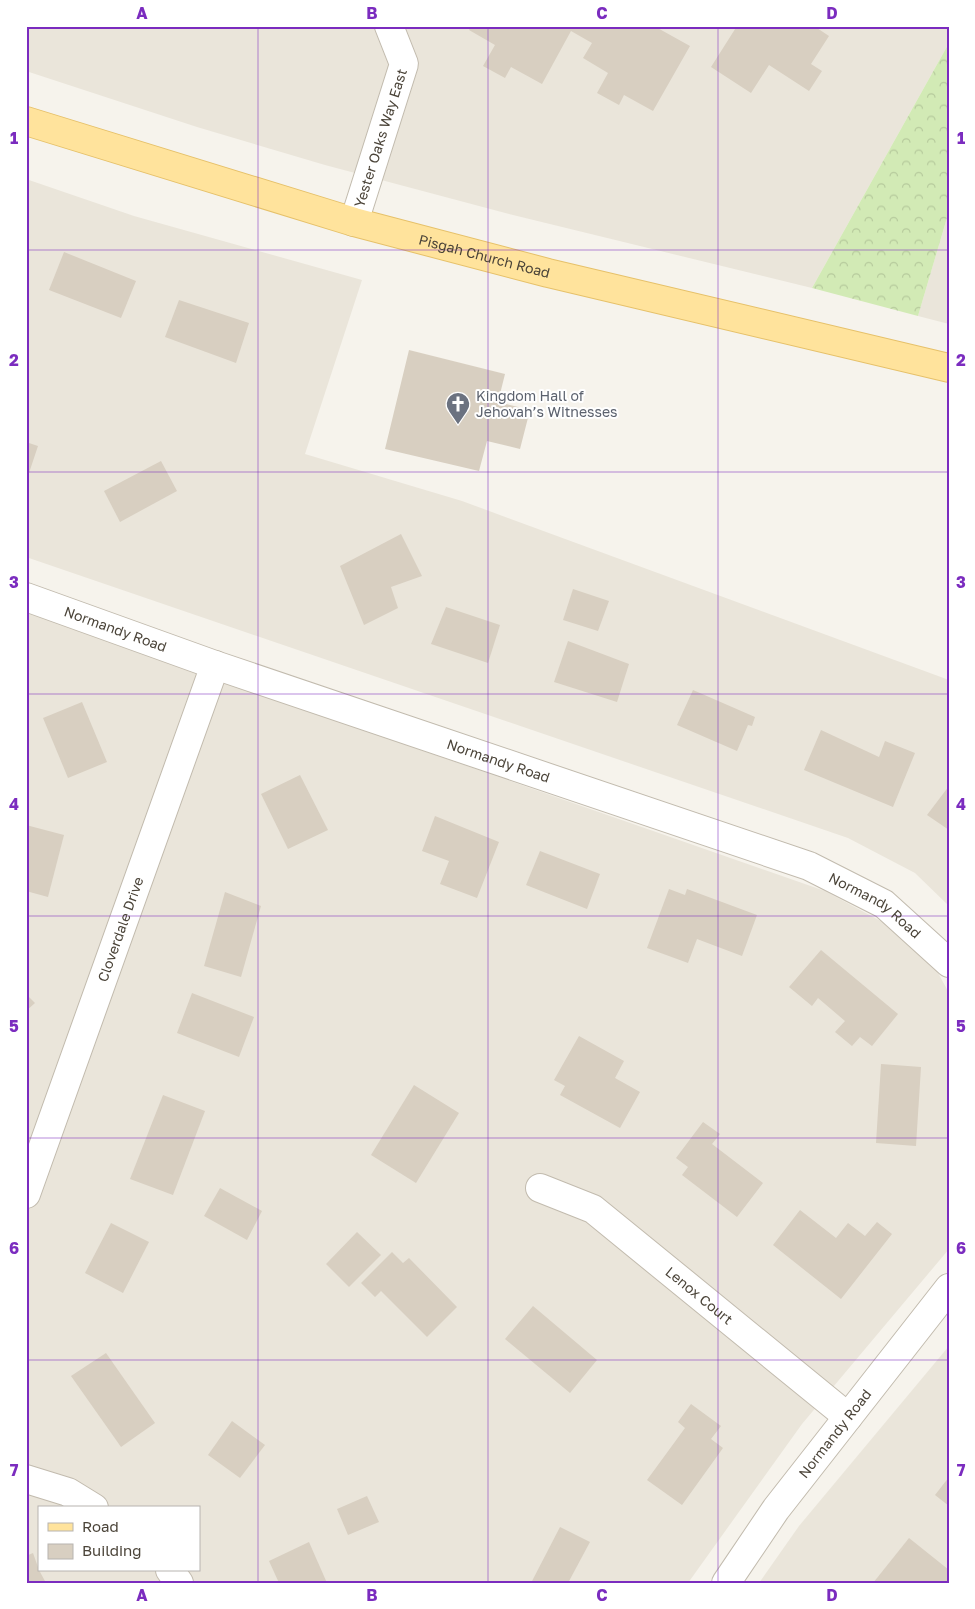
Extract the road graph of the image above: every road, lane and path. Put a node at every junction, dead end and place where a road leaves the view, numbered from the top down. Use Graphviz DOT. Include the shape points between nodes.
graph roads {
  1 [pos="390,26"];
  2 [pos="26,121"];
  3 [pos="354,222"];
  4 [pos="949,368"];
  5 [pos="26,597"];
  6 [pos="215,665"];
  7 [pos="949,963"];
  8 [pos="31,1165"];
  9 [pos="540,1188"];
  10 [pos="26,1194"];
  11 [pos="949,1288"];
  12 [pos="848,1417"];
  13 [pos="26,1479"];
  14 [pos="91,1506"];
  15 [pos="171,1572"];
  16 [pos="179,1583"];
  17 [pos="726,1583"];
  1 -- 3 [label="street, Yester Oaks Way East" via="404,64"];
  2 -- 3 [label="main road, Pisgah Church Road"];
  3 -- 4 [label="main road, Pisgah Church Road" via="548,273"];
  5 -- 6 [label="street, Normandy Road"];
  6 -- 7 [label="street, Normandy Road" via="809,866 884,904"];
  6 -- 8 [label="street, Cloverdale Drive"];
  8 -- 10 [label="street, Cloverdale Drive"];
  9 -- 12 [label="street, Lenox Court" via="592,1209"];
  11 -- 12 [label="street, Normandy Road"];
  12 -- 17 [label="street, Normandy Road" via="776,1509"];
  13 -- 14 [label="street" via="68,1492"];
  15 -- 16 [label="street"];
}
